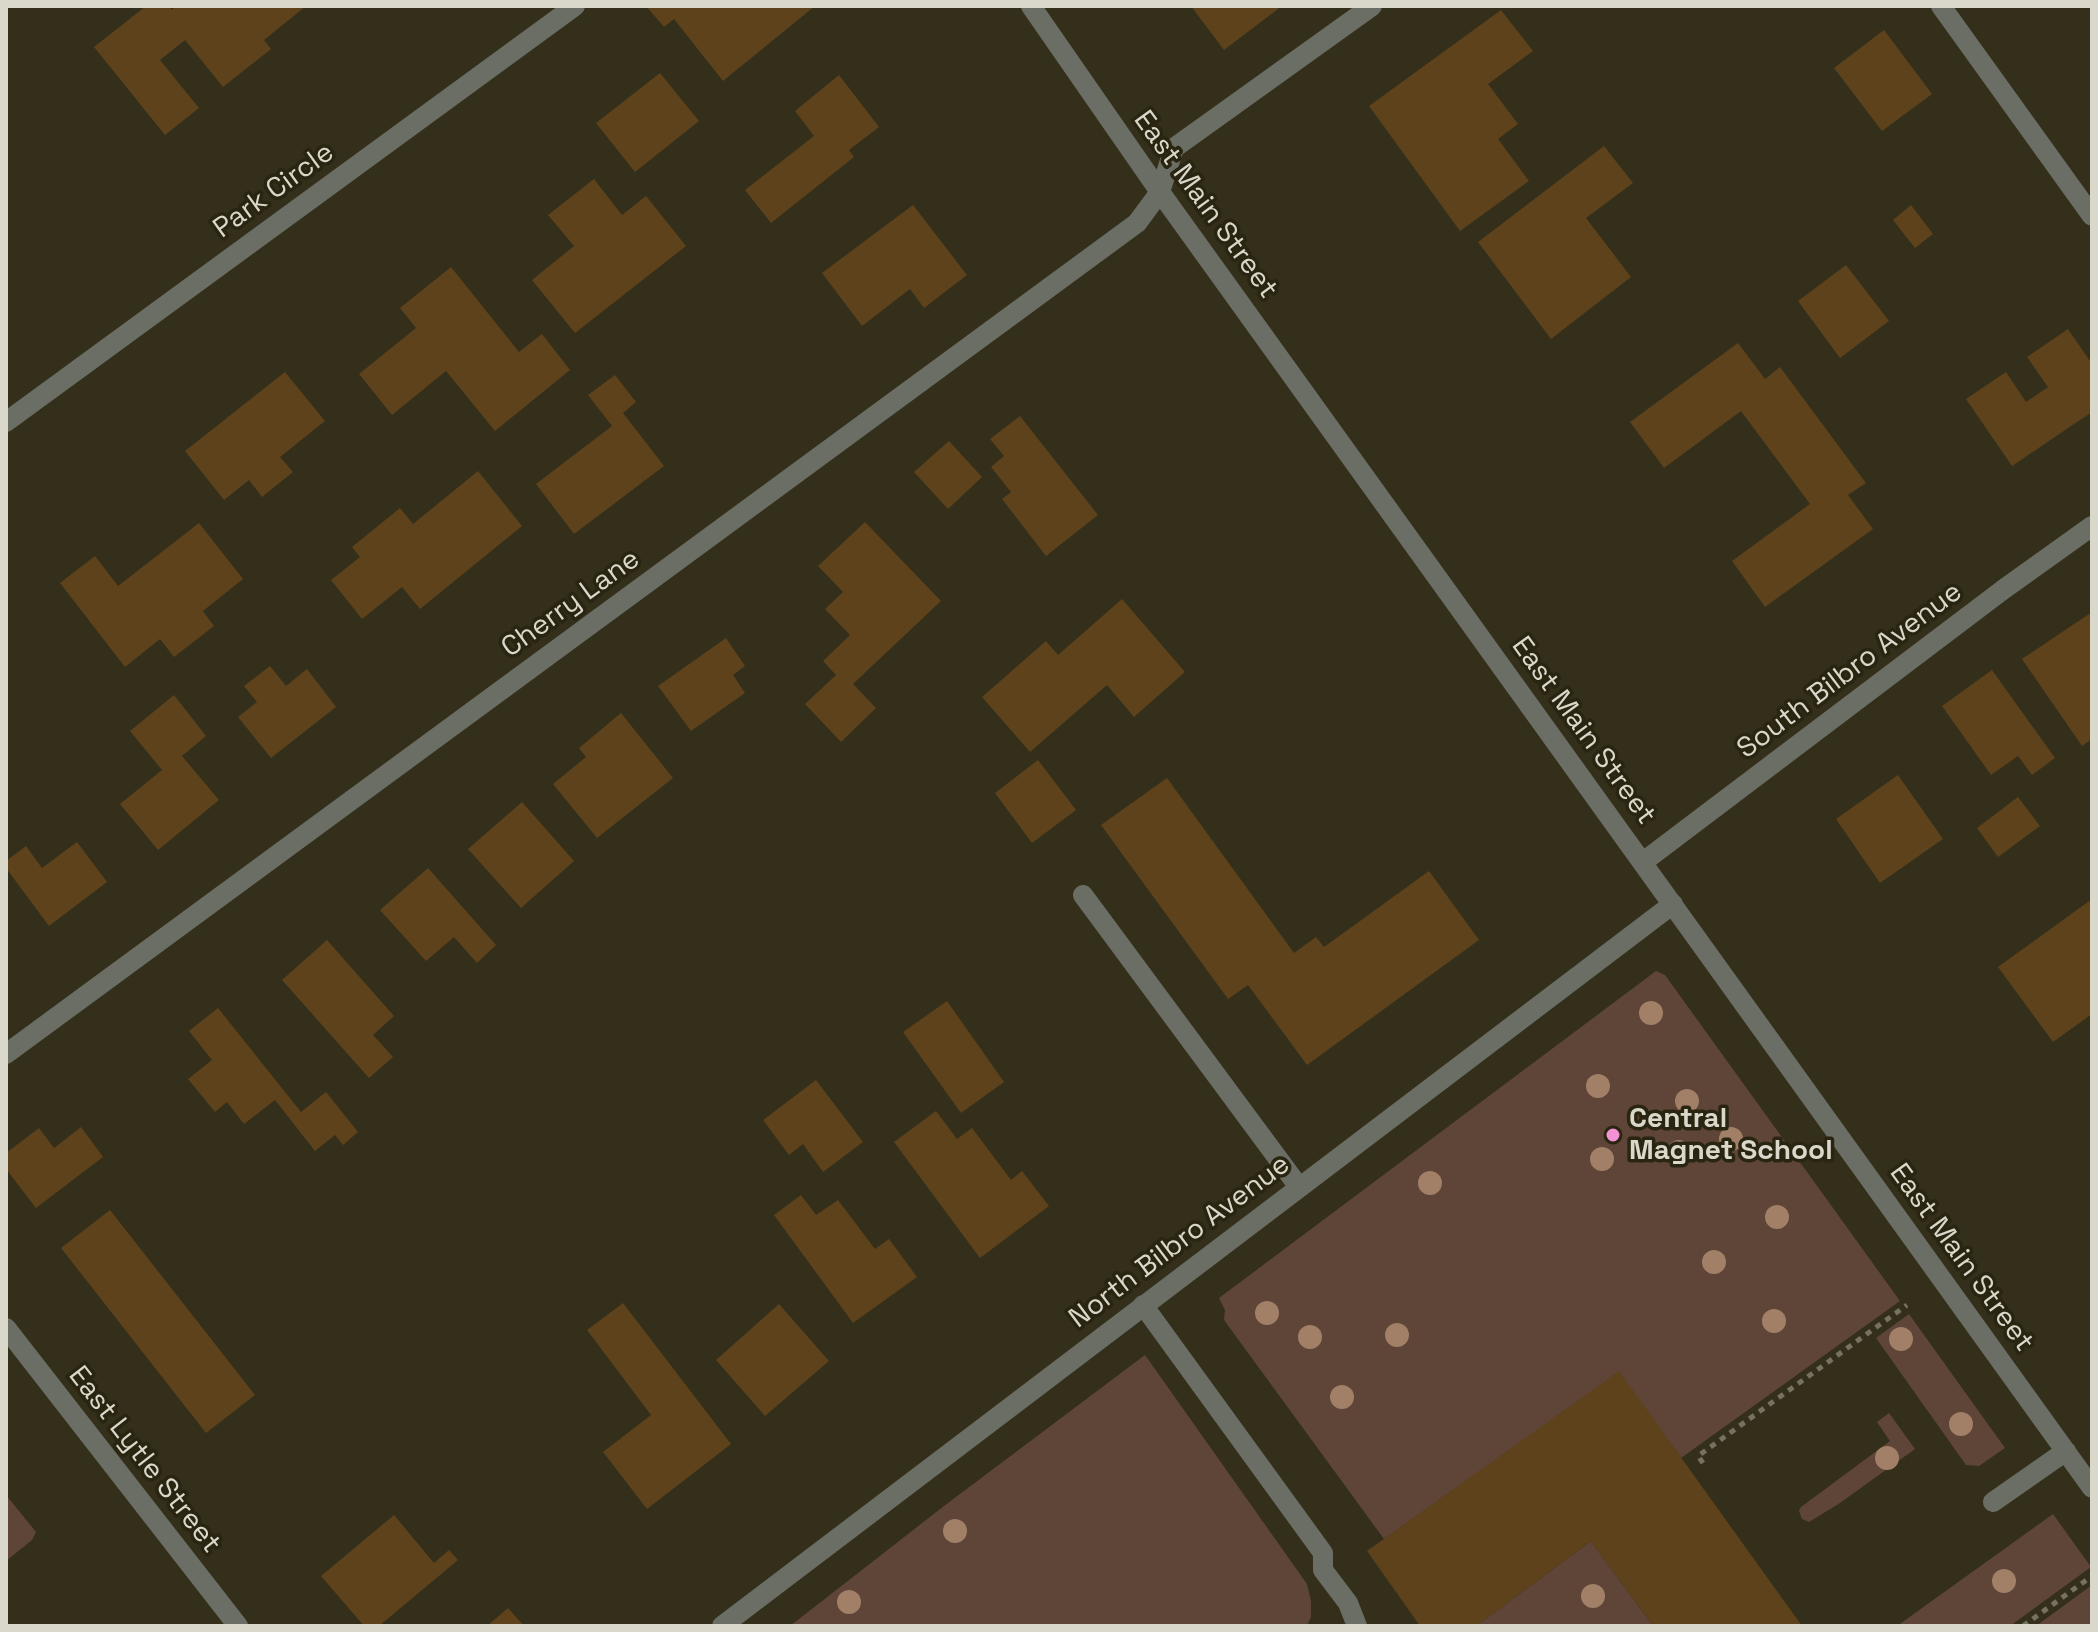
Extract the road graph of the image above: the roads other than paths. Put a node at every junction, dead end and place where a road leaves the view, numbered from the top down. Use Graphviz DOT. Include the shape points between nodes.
graph roads {
  1 [pos="575,6"];
  2 [pos="1031,6"];
  3 [pos="1941,6"];
  4 [pos="1368,9"];
  5 [pos="1160,192"];
  6 [pos="2092,216"];
  7 [pos="6,422"];
  8 [pos="2092,526"];
  9 [pos="1643,862"];
  10 [pos="1083,895"];
  11 [pos="1673,904"];
  12 [pos="6,1054"];
  13 [pos="1299,1187"];
  14 [pos="1143,1305"];
  15 [pos="6,1328"];
  16 [pos="2066,1451"];
  17 [pos="2092,1488"];
  18 [pos="1993,1502"];
  19 [pos="238,1626"];
  20 [pos="722,1626"];
  21 [pos="1357,1626"];
  1 -- 7 [label="street, Park Circle"];
  2 -- 5 [label="street, East Main Street"];
  3 -- 6 [label="street"];
  4 -- 5 [label="street, Cherry Lane" via="1174,148"];
  5 -- 9 [label="street, East Main Street"];
  5 -- 12 [label="street, Cherry Lane" via="1137,223"];
  8 -- 9 [label="street, South Bilbro Avenue"];
  9 -- 11 [label="street, East Main Street"];
  10 -- 13 [label="street"];
  11 -- 13 [label="street, North Bilbro Avenue"];
  11 -- 16 [label="street, East Main Street"];
  13 -- 14 [label="street, North Bilbro Avenue"];
  14 -- 20 [label="street, North Bilbro Avenue"];
  14 -- 21 [label="street" via="1323,1553 1323,1570 1348,1603"];
  15 -- 19 [label="street, East Lytle Street"];
  16 -- 17 [label="street, East Main Street"];
  16 -- 18 [label="street"];
}
